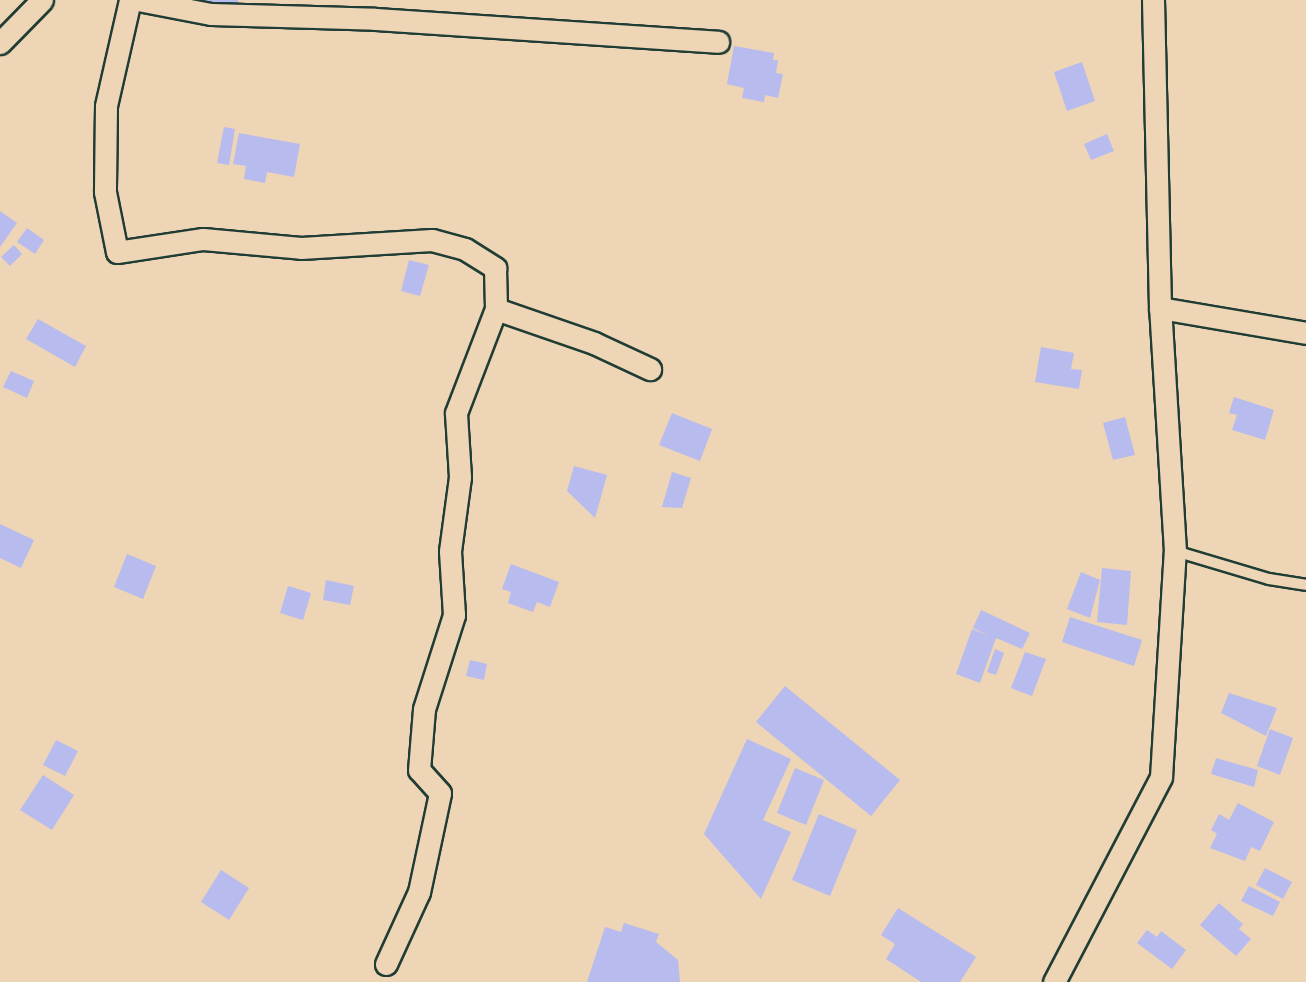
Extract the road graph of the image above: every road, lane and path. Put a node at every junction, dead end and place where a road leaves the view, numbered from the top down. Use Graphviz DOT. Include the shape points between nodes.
graph roads {
  1 [pos="42,0"];
  2 [pos="130,0"];
  3 [pos="138,0"];
  4 [pos="1153,0"];
  5 [pos="718,42"];
  6 [pos="0,43"];
  7 [pos="1161,308"];
  8 [pos="496,309"];
  9 [pos="1306,333"];
  10 [pos="650,369"];
  11 [pos="1175,551"];
  12 [pos="1306,585"];
  13 [pos="386,964"];
  14 [pos="1054,982"];
  1 -- 6 [label="street"];
  2 -- 8 [label="street" via="106,106 105,192 117,252 203,239 301,248 432,240 465,249 495,268"];
  3 -- 5 [label="street" via="211,15 375,20"];
  4 -- 7 [label="street"];
  7 -- 9 [label="street"];
  7 -- 11 [label="street"];
  8 -- 10 [label="street" via="594,343"];
  8 -- 13 [label="street" via="456,413 460,477 450,551 454,615 424,709 419,770 440,793 419,892"];
  11 -- 12 [label="lane" via="1269,579"];
  11 -- 14 [label="street" via="1161,777"];
}
